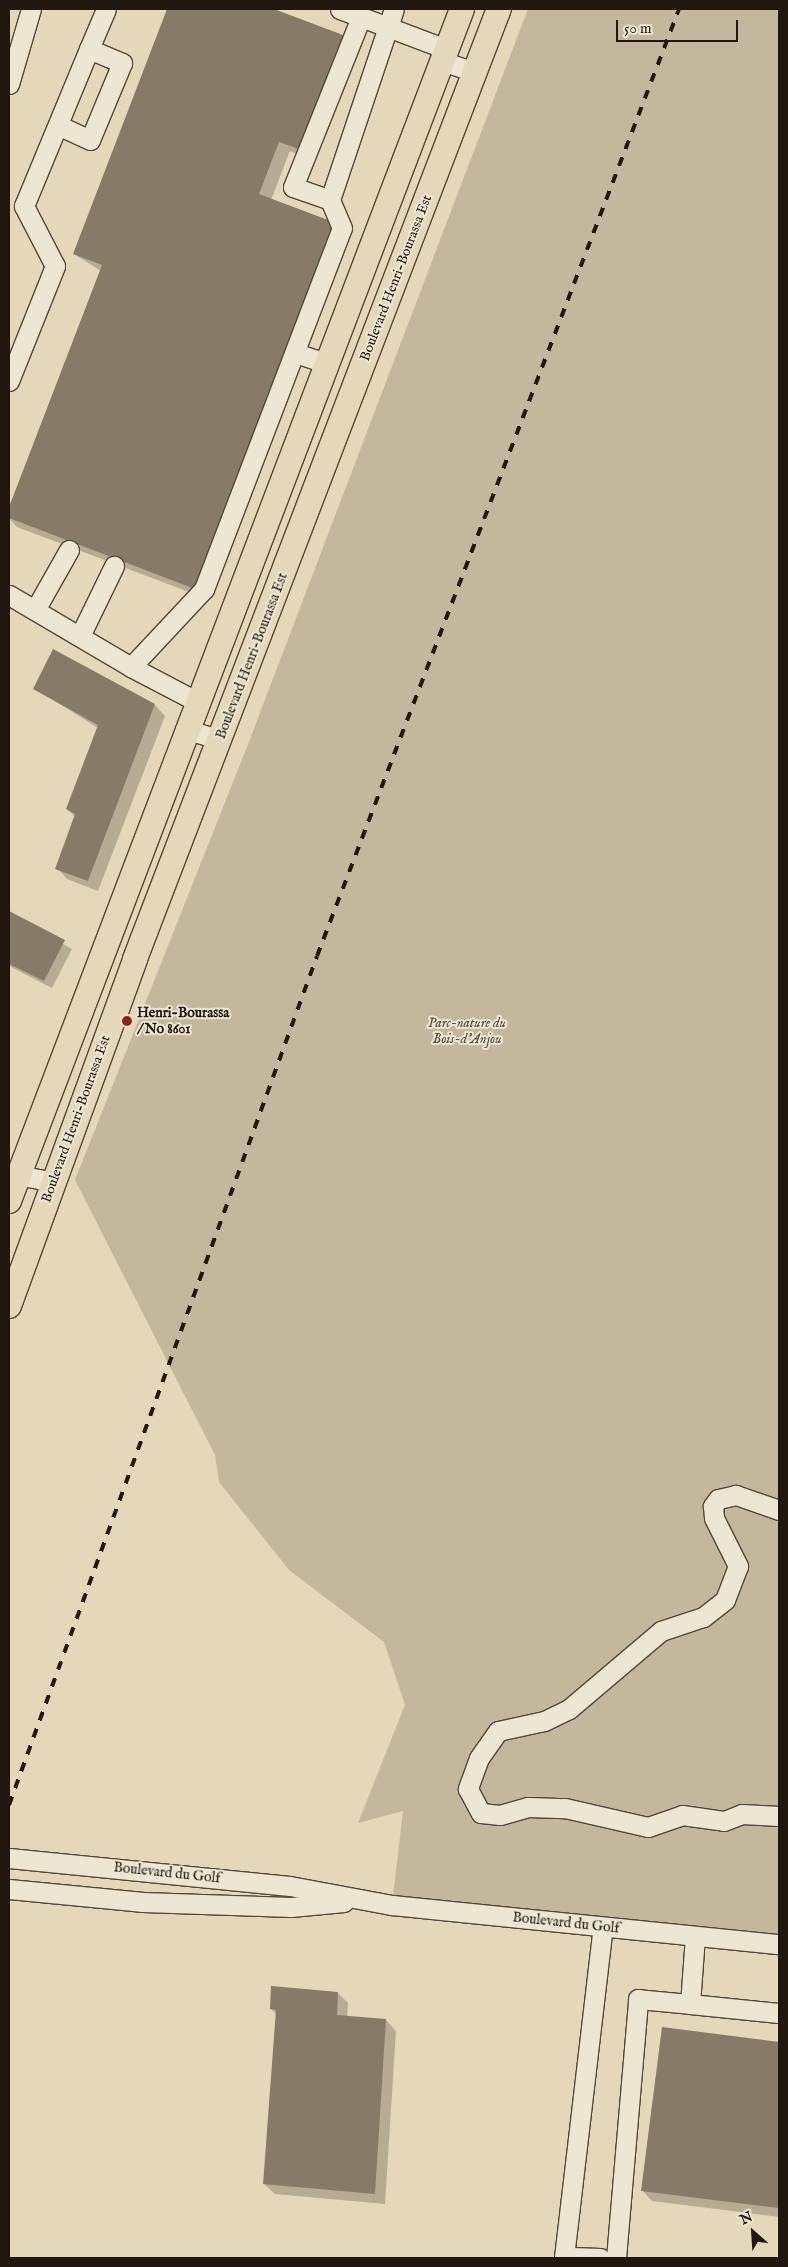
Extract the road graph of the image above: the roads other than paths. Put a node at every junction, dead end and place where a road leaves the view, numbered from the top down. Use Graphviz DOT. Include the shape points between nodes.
graph roads {
  1 [pos="31,9"];
  2 [pos="106,9"];
  3 [pos="394,9"];
  4 [pos="462,9"];
  5 [pos="499,9"];
  6 [pos="351,12"];
  7 [pos="387,27"];
  8 [pos="89,49"];
  9 [pos="444,55"];
  10 [pos="474,72"];
  11 [pos="9,84"];
  12 [pos="60,126"];
  13 [pos="330,200"];
  14 [pos="295,353"];
  15 [pos="326,363"];
  16 [pos="9,382"];
  17 [pos="69,550"];
  18 [pos="114,566"];
  19 [pos="9,595"];
  20 [pos="35,610"];
  21 [pos="80,636"];
  22 [pos="131,668"];
  23 [pos="196,701"];
  24 [pos="185,729"];
  25 [pos="220,740"];
  26 [pos="18,1174"];
  27 [pos="53,1182"];
  28 [pos="9,1201"];
  29 [pos="9,1306"];
  30 [pos="779,1510"];
  31 [pos="779,1816"];
  32 [pos="9,1858"];
  33 [pos="9,1889"];
  34 [pos="353,1901"];
  35 [pos="603,1927"];
  36 [pos="696,1936"];
  37 [pos="779,1944"];
  38 [pos="690,2004"];
  39 [pos="779,2013"];
  40 [pos="600,2258"];
  41 [pos="616,2258"];
  1 -- 11 [label="street"];
  2 -- 8 [label="street"];
  3 -- 7 [label="street"];
  4 -- 9 [label="main road"];
  5 -- 10 [label="main road, Boulevard Henri-Bourassa Est"];
  6 -- 7 [label="street"];
  6 -- 13 [label="street" via="292,187"];
  7 -- 9 [label="street"];
  7 -- 13 [label="street"];
  8 -- 12 [label="street"];
  8 -- 12 [label="street" via="122,63 90,140"];
  9 -- 10 [label="street"];
  9 -- 15 [label="main road"];
  10 -- 25 [label="main road, Boulevard Henri-Bourassa Est"];
  12 -- 16 [label="street" via="24,206 55,266"];
  13 -- 14 [label="street" via="342,228"];
  14 -- 15 [label="street"];
  14 -- 22 [label="street" via="204,589"];
  15 -- 23 [label="main road"];
  17 -- 20 [label="street"];
  18 -- 21 [label="street"];
  19 -- 20 [label="street"];
  20 -- 21 [label="street"];
  21 -- 22 [label="street"];
  22 -- 23 [label="street"];
  23 -- 24 [label="main road"];
  24 -- 25 [label="street"];
  24 -- 26 [label="main road"];
  25 -- 27 [label="main road, Boulevard Henri-Bourassa Est"];
  26 -- 27 [label="street"];
  26 -- 28 [label="main road"];
  27 -- 29 [label="main road, Boulevard Henri-Bourassa Est"];
  30 -- 31 [label="street" via="736,1495 718,1499 713,1506 714,1518 738,1566 725,1600 703,1617 661,1631 569,1708 544,1721 498,1731 479,1758 468,1789 482,1813 500,1815 528,1807 565,1808 648,1827 682,1816 724,1821 742,1814"];
  32 -- 34 [label="street, Boulevard du Golf" via="290,1886"];
  33 -- 34 [label="street, Boulevard du Golf" via="152,1902 291,1907"];
  34 -- 35 [label="street, Boulevard du Golf"];
  35 -- 36 [label="street, Boulevard du Golf"];
  35 -- 40 [label="street" via="564,2256"];
  36 -- 37 [label="street, Boulevard du Golf"];
  36 -- 38 [label="street"];
  38 -- 39 [label="street"];
  38 -- 41 [label="street" via="638,1999"];
}
